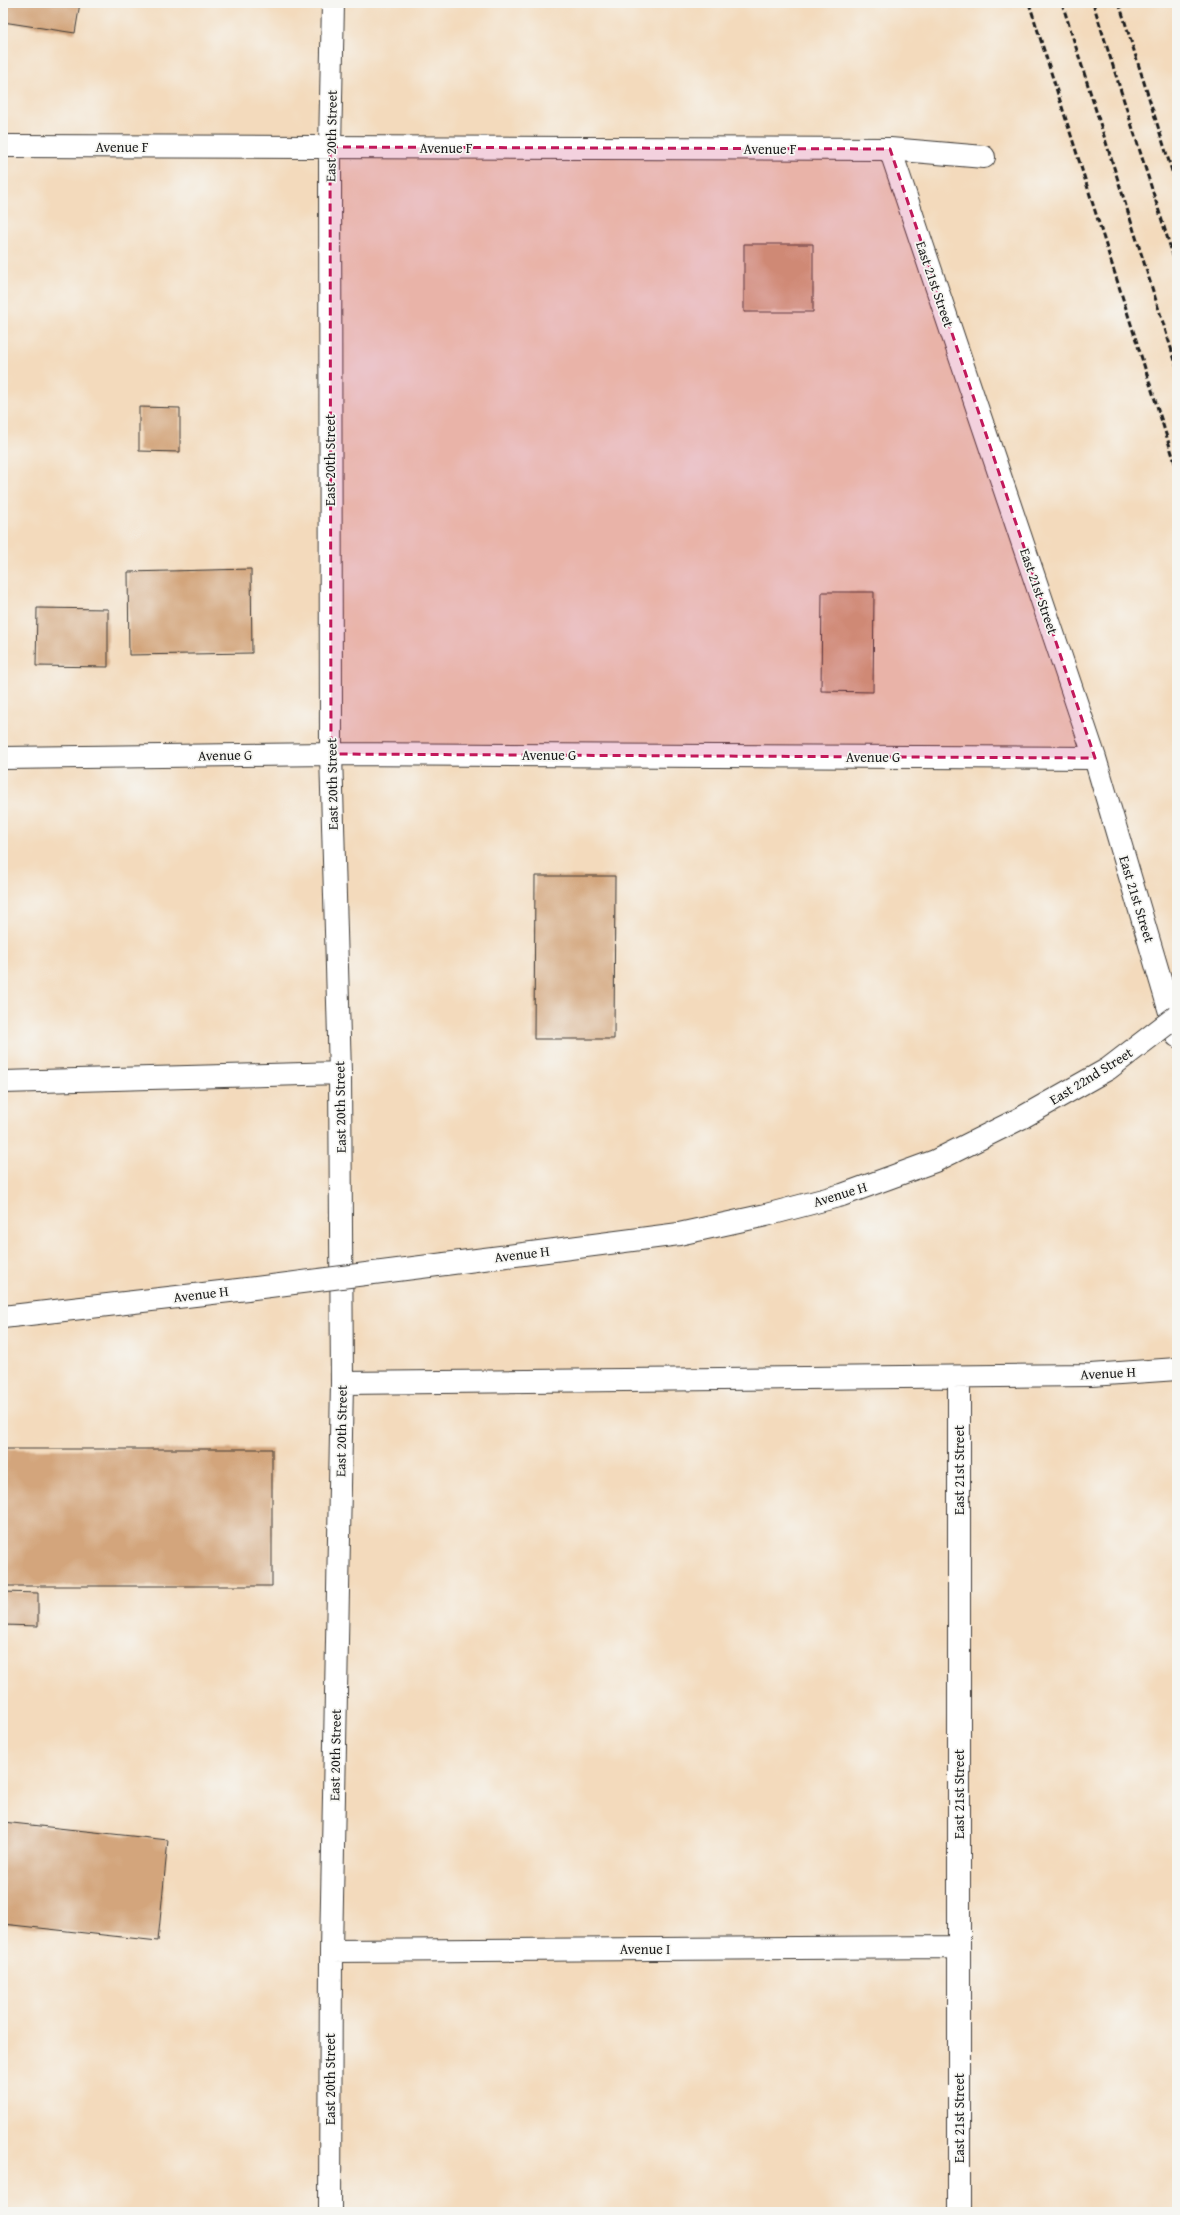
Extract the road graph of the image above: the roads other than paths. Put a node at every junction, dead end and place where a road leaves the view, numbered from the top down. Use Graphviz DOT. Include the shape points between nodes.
graph roads {
  1 [pos="333,3"];
  2 [pos="3,146"];
  3 [pos="330,147"];
  4 [pos="890,149"];
  5 [pos="984,157"];
  6 [pos="331,754"];
  7 [pos="3,758"];
  8 [pos="1095,758"];
  9 [pos="1177,1016"];
  10 [pos="1177,1036"];
  11 [pos="340,1073"];
  12 [pos="3,1082"];
  13 [pos="1023,1117"];
  14 [pos="3,1317"];
  15 [pos="1177,1369"];
  16 [pos="959,1376"];
  17 [pos="342,1383"];
  18 [pos="959,1947"];
  19 [pos="330,1951"];
  20 [pos="330,2212"];
  21 [pos="959,2212"];
  1 -- 3 [label="street, East 20th Street"];
  2 -- 3 [label="street, Avenue F"];
  3 -- 4 [label="street, Avenue F"];
  3 -- 6 [label="street, East 20th Street"];
  4 -- 5 [label="street, Avenue F"];
  4 -- 8 [label="street, East 21st Street"];
  6 -- 7 [label="street, Avenue G"];
  6 -- 8 [label="street, Avenue G"];
  6 -- 11 [label="street, East 20th Street"];
  8 -- 10 [label="street, East 21st Street"];
  9 -- 13 [label="street, East 22nd Street, bridge" via="1108,1069"];
  11 -- 12 [label="street"];
  11 -- 17 [label="street, East 20th Street"];
  13 -- 14 [label="street, Avenue H, bridge" via="935,1161 842,1195 679,1234"];
  15 -- 16 [label="street, Avenue H" via="1091,1375"];
  16 -- 17 [label="street, Avenue H"];
  16 -- 18 [label="street, East 21st Street"];
  17 -- 19 [label="street, East 20th Street"];
  18 -- 19 [label="street, Avenue I"];
  18 -- 21 [label="street, East 21st Street"];
  19 -- 20 [label="street, East 20th Street"];
}
